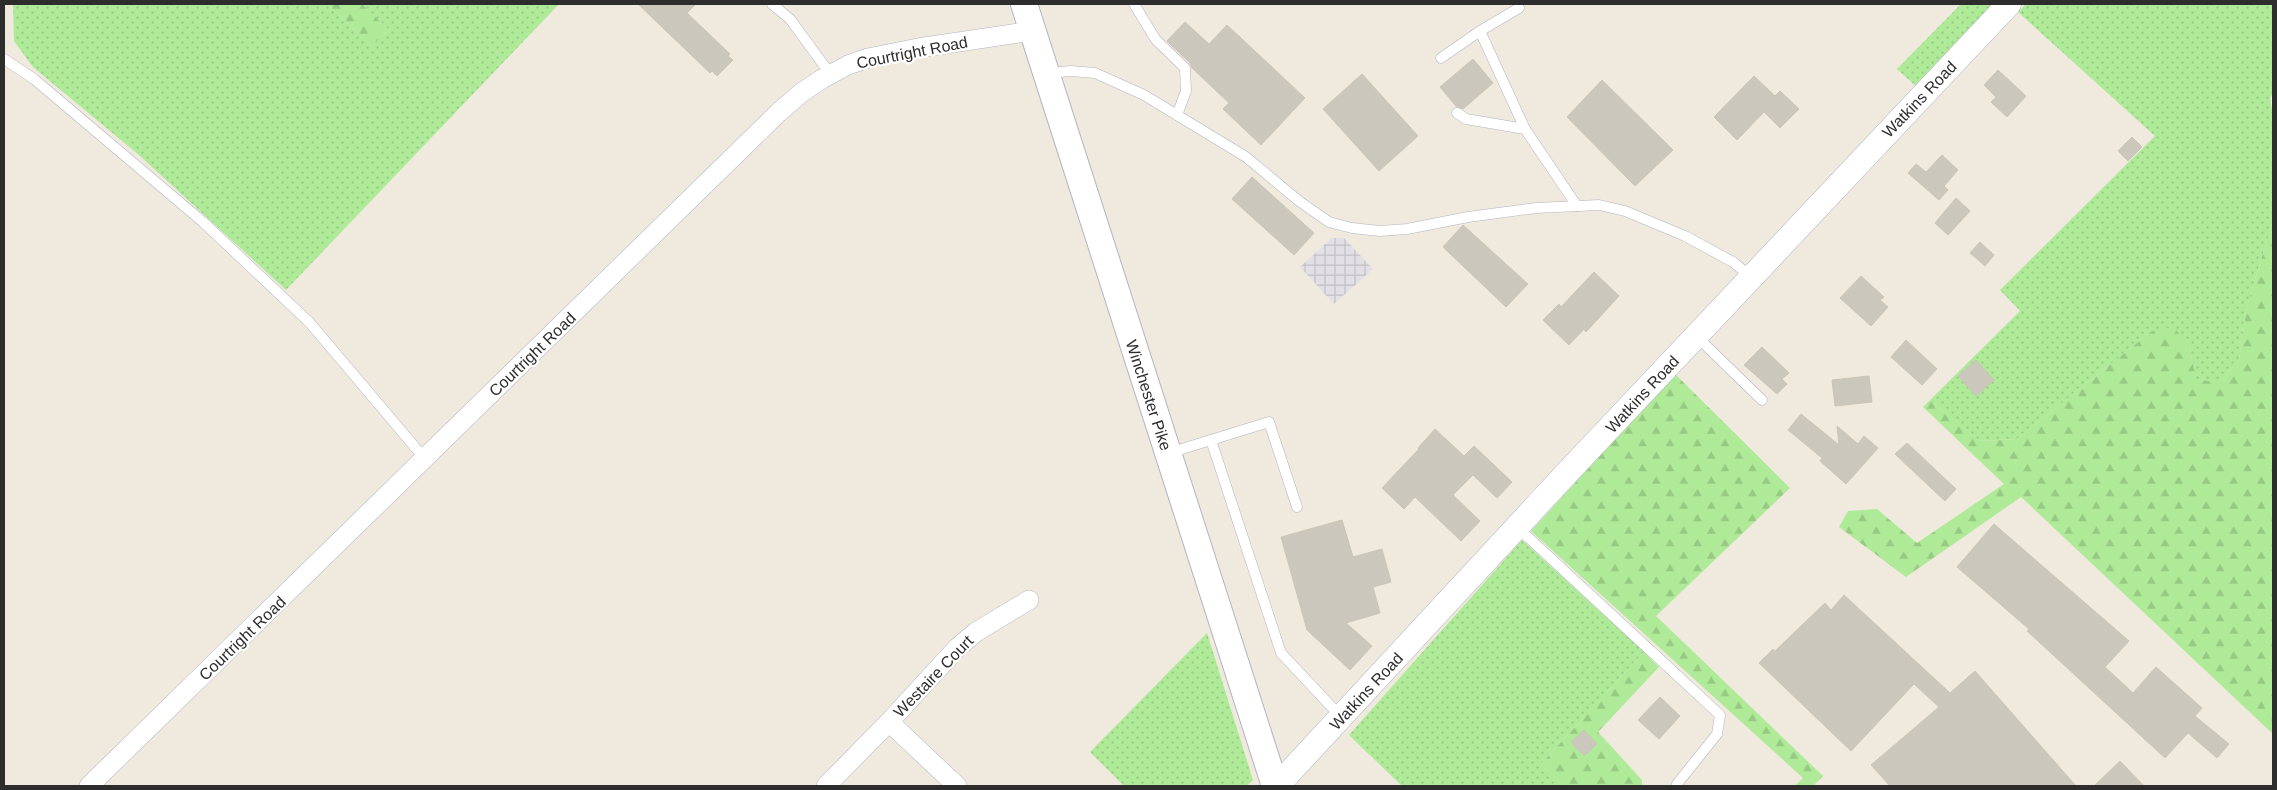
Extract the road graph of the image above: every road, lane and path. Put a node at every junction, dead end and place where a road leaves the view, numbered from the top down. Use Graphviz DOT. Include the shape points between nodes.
graph roads {
  1 [pos="772,4"];
  2 [pos="1024,4"];
  3 [pos="1134,4"];
  4 [pos="2009,4"];
  5 [pos="1519,8"];
  6 [pos="1033,31"];
  7 [pos="1480,31"];
  8 [pos="1442,58"];
  9 [pos="4,59"];
  10 [pos="1047,73"];
  11 [pos="831,75"];
  12 [pos="1457,113"];
  13 [pos="1177,115"];
  14 [pos="1525,128"];
  15 [pos="1577,206"];
  16 [pos="1751,277"];
  17 [pos="1696,336"];
  18 [pos="1762,400"];
  19 [pos="1211,440"];
  20 [pos="1168,454"];
  21 [pos="425,459"];
  22 [pos="1297,508"];
  23 [pos="1517,527"];
  24 [pos="1029,600"];
  25 [pos="1342,718"];
  26 [pos="889,722"];
  27 [pos="1677,784"];
  28 [pos="89,786"];
  29 [pos="826,786"];
  30 [pos="957,786"];
  31 [pos="1276,786"];
  1 -- 11 [label="lane" via="790,19"];
  2 -- 6 [label="main road, Winchester Pike"];
  3 -- 13 [label="lane" via="1156,40 1185,68 1186,91"];
  4 -- 16 [label="street, Watkins Road"];
  5 -- 7 [label="lane"];
  6 -- 10 [label="main road, Winchester Pike"];
  6 -- 11 [label="street, Courtright Road" via="868,58"];
  7 -- 8 [label="lane"];
  7 -- 14 [label="lane"];
  9 -- 21 [label="lane" via="34,79 203,222 310,323"];
  10 -- 13 [label="lane" via="1095,73 1144,95"];
  10 -- 20 [label="main road, Winchester Pike"];
  11 -- 21 [label="street, Courtright Road" via="801,93 778,113"];
  12 -- 14 [label="lane" via="1466,119"];
  13 -- 15 [label="lane" via="1246,157 1329,222 1352,228 1408,229 1468,217"];
  14 -- 15 [label="lane"];
  15 -- 16 [label="lane" via="1599,205 1625,211 1685,236 1733,262"];
  16 -- 17 [label="street, Watkins Road"];
  17 -- 18 [label="lane"];
  17 -- 23 [label="street, Watkins Road"];
  19 -- 20 [label="lane"];
  19 -- 22 [label="lane" via="1269,422"];
  19 -- 25 [label="lane" via="1281,653"];
  20 -- 31 [label="main road, Winchester Pike"];
  21 -- 28 [label="street, Courtright Road"];
  23 -- 25 [label="street, Watkins Road"];
  23 -- 27 [label="lane" via="1720,715 1717,734"];
  24 -- 26 [label="street, Westaire Court" via="976,632"];
  25 -- 31 [label="street, Watkins Road"];
  26 -- 29 [label="street, Westaire Court"];
  26 -- 30 [label="street"];
}
